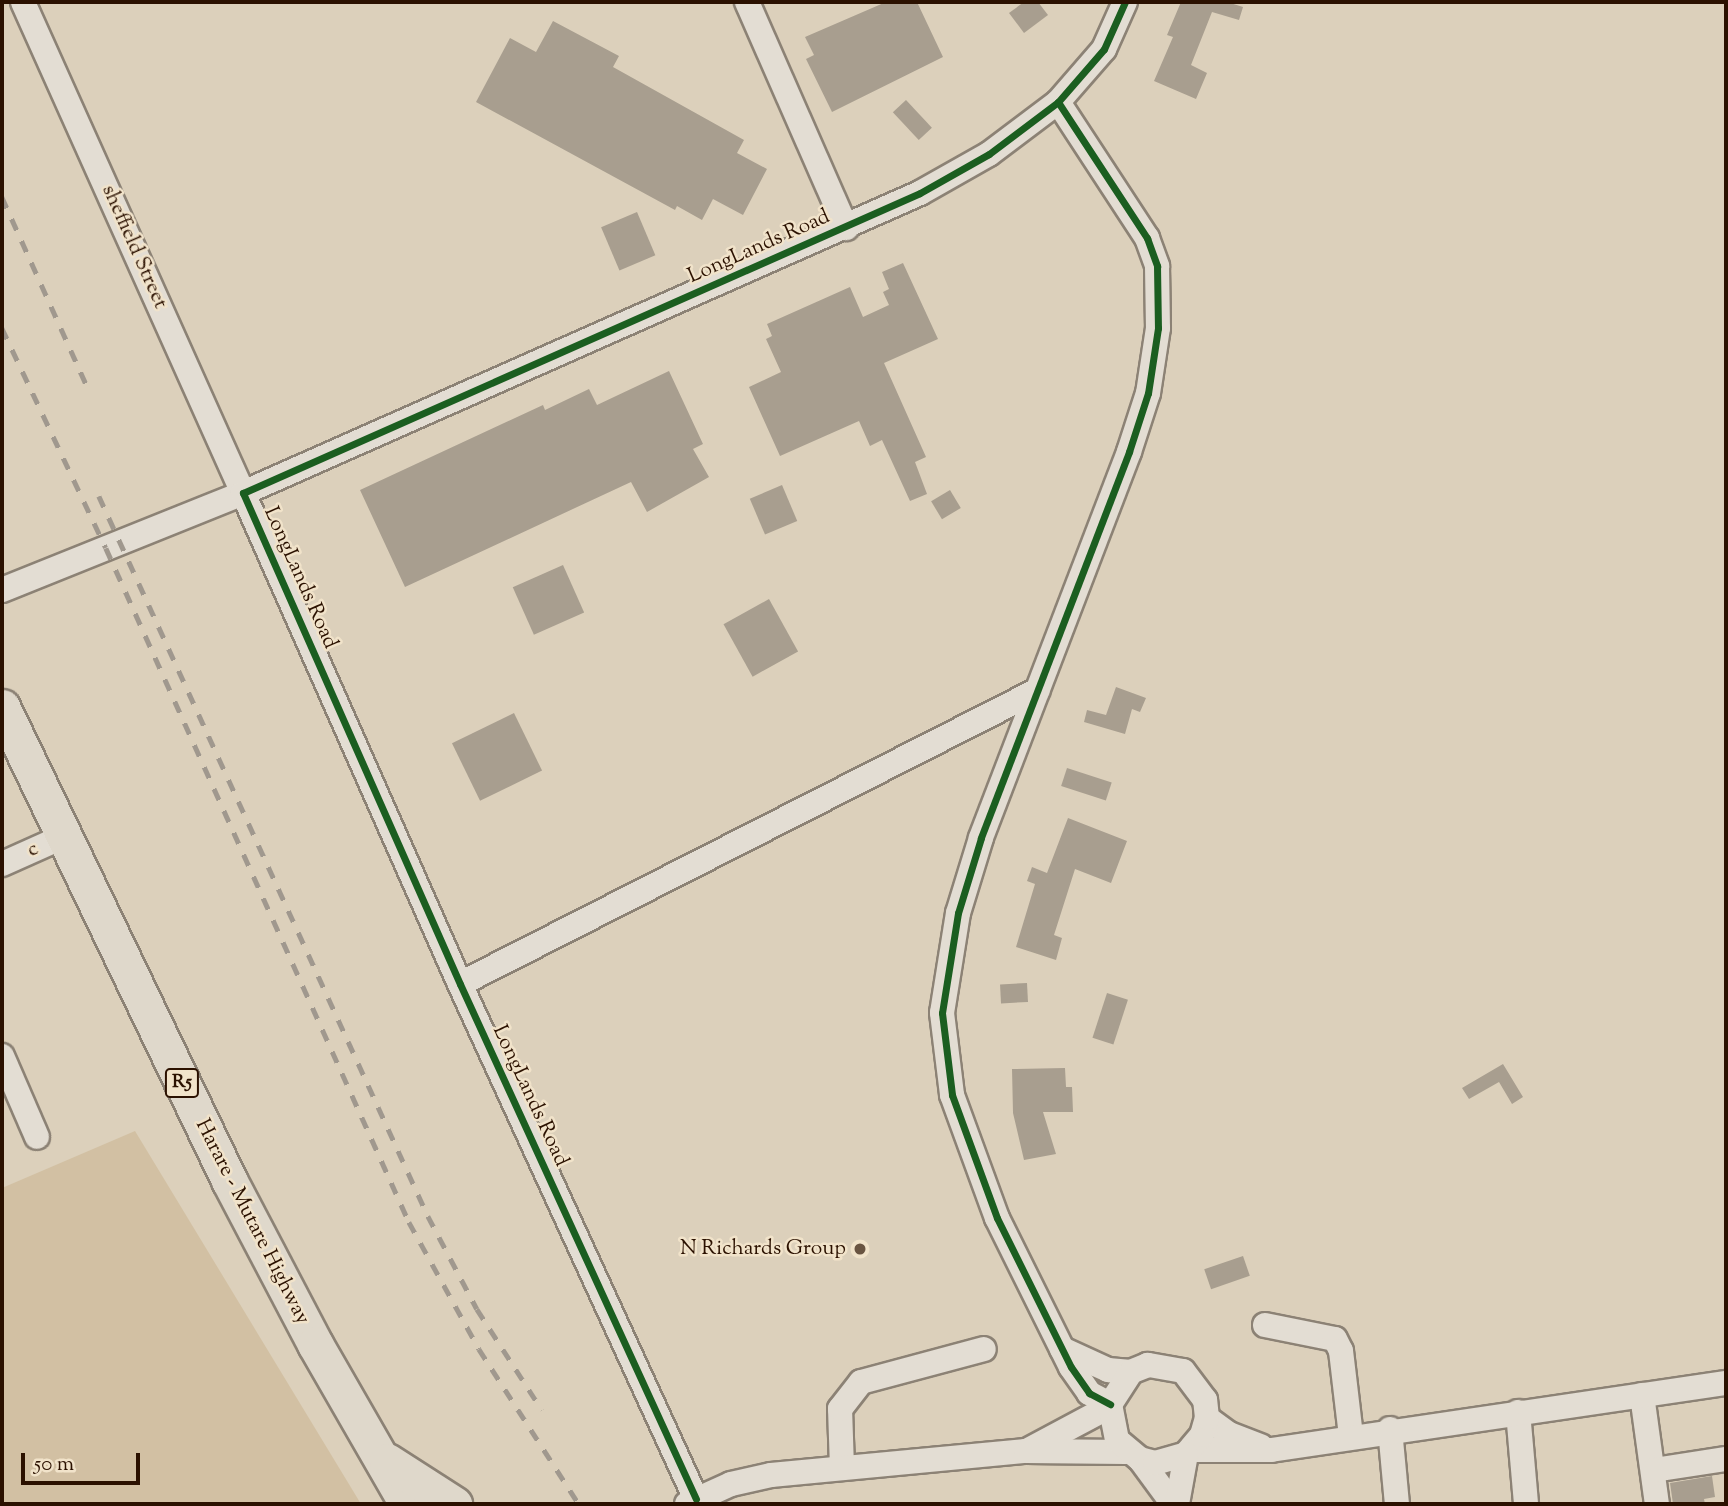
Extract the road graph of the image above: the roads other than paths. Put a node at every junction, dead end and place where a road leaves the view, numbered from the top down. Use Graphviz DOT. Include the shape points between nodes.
graph roads {
  1 [pos="23,2"];
  2 [pos="747,2"];
  3 [pos="1125,2"];
  4 [pos="1058,102"];
  5 [pos="846,228"];
  6 [pos="243,493"];
  7 [pos="2,590"];
  8 [pos="1038,690"];
  9 [pos="2,706"];
  10 [pos="65,836"];
  11 [pos="5,854"];
  12 [pos="460,984"];
  13 [pos="2,1056"];
  14 [pos="37,1137"];
  15 [pos="1265,1325"];
  16 [pos="984,1349"];
  17 [pos="1062,1349"];
  18 [pos="1131,1372"];
  19 [pos="1726,1383"];
  20 [pos="1642,1395"];
  21 [pos="1110,1406"];
  22 [pos="1518,1412"];
  23 [pos="1207,1418"];
  24 [pos="1390,1429"];
  25 [pos="1351,1436"];
  26 [pos="1271,1450"];
  27 [pos="1026,1451"];
  28 [pos="1189,1452"];
  29 [pos="375,1453"];
  30 [pos="1133,1455"];
  31 [pos="1726,1459"];
  32 [pos="842,1468"];
  33 [pos="1654,1469"];
  34 [pos="692,1502"];
  35 [pos="407,1504"];
  36 [pos="454,1504"];
  37 [pos="1175,1504"];
  38 [pos="1397,1504"];
  39 [pos="1526,1504"];
  40 [pos="1657,1504"];
  1 -- 6 [label="street, sheffield Street"];
  2 -- 5 [label="street"];
  3 -- 4 [label="street, LongLands Road" via="1104,50"];
  4 -- 5 [label="street, LongLands Road" via="989,154"];
  4 -- 8 [label="street" via="1147,238 1161,298 1144,405"];
  5 -- 6 [label="street, LongLands Road"];
  6 -- 7 [label="street"];
  6 -- 12 [label="street, LongLands Road"];
  8 -- 12 [label="street"];
  8 -- 17 [label="street" via="981,838 958,913 942,1013 952,1095 967,1141 997,1218"];
  9 -- 10 [label="highway, Harare - Mutare Highway / R5"];
  10 -- 11 [label="street, c"];
  10 -- 29 [label="highway, Harare - Mutare Highway / R5" via="229,1180"];
  12 -- 34 [label="street, LongLands Road"];
  13 -- 14 [label="street"];
  15 -- 25 [label="street" via="1335,1339 1341,1351"];
  16 -- 32 [label="street" via="861,1382 840,1409"];
  17 -- 18 [label="street" via="1108,1370"];
  17 -- 21 [label="street" via="1089,1393"];
  18 -- 21 [label="street"];
  18 -- 23 [label="street" via="1148,1365 1183,1371 1205,1400"];
  19 -- 20 [label="street"];
  20 -- 22 [label="street"];
  20 -- 33 [label="street"];
  21 -- 27 [label="street"];
  21 -- 30 [label="street" via="1111,1427"];
  22 -- 24 [label="street"];
  22 -- 39 [label="street"];
  23 -- 26 [label="street" via="1229,1434"];
  23 -- 28 [label="street"];
  24 -- 25 [label="street"];
  24 -- 38 [label="street"];
  25 -- 26 [label="street"];
  26 -- 28 [label="street"];
  27 -- 30 [label="street"];
  27 -- 32 [label="street"];
  28 -- 30 [label="street" via="1164,1462"];
  28 -- 37 [label="street"];
  29 -- 35 [label="highway, Harare - Mutare Highway / R5"];
  29 -- 36 [label="highway"];
  30 -- 37 [label="street"];
  31 -- 33 [label="street"];
  32 -- 34 [label="street" via="731,1484"];
  33 -- 40 [label="street"];
}
